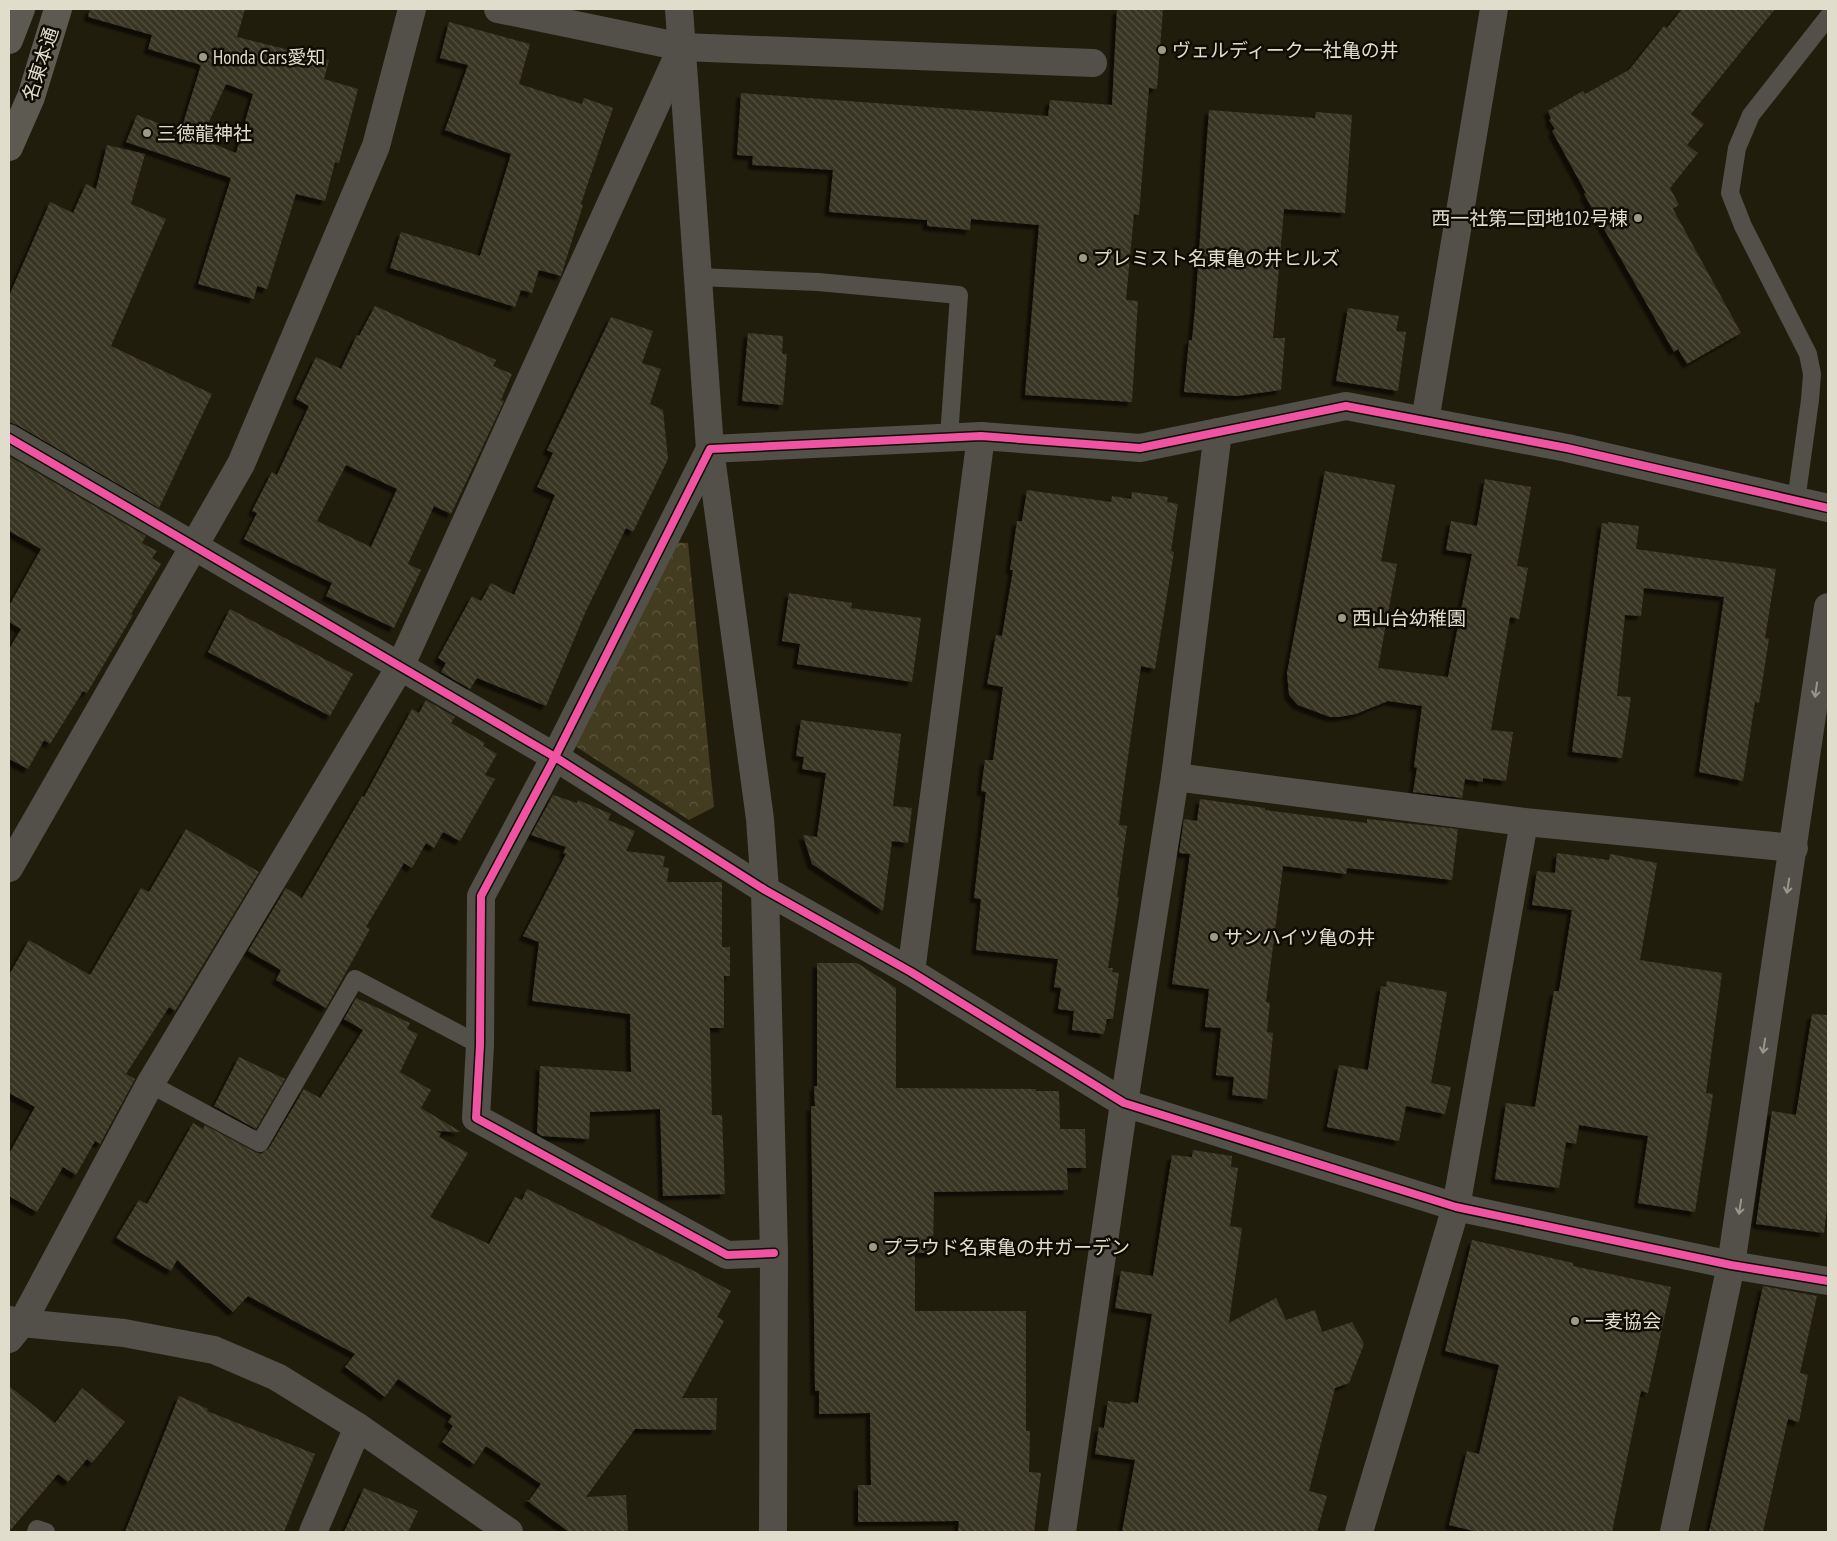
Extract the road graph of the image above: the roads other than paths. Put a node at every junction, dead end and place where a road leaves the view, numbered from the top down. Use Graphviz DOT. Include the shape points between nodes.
graph roads {
  1 [pos="21,9"];
  2 [pos="58,9"];
  3 [pos="412,9"];
  4 [pos="498,9"];
  5 [pos="679,9"];
  6 [pos="1494,9"];
  7 [pos="1828,17"];
  8 [pos="9,40"];
  9 [pos="682,47"];
  10 [pos="1093,63"];
  11 [pos="9,147"];
  12 [pos="698,277"];
  13 [pos="1426,421"];
  14 [pos="1218,432"];
  15 [pos="981,436"];
  16 [pos="949,437"];
  17 [pos="9,438"];
  18 [pos="710,449"];
  19 [pos="1796,500"];
  20 [pos="1828,508"];
  21 [pos="193,546"];
  22 [pos="1828,607"];
  23 [pos="400,667"];
  24 [pos="556,757"];
  25 [pos="1175,777"];
  26 [pos="1524,822"];
  27 [pos="1794,848"];
  28 [pos="9,868"];
  29 [pos="765,890"];
  30 [pos="911,972"];
  31 [pos="480,1045"];
  32 [pos="150,1084"];
  33 [pos="1124,1103"];
  34 [pos="1456,1207"];
  35 [pos="774,1253"];
  36 [pos="1731,1265"];
  37 [pos="1828,1281"];
  38 [pos="13,1327"];
  39 [pos="358,1427"];
  40 [pos="36,1532"];
  41 [pos="46,1532"];
  42 [pos="313,1532"];
  43 [pos="509,1532"];
  44 [pos="773,1532"];
  45 [pos="1062,1532"];
  46 [pos="1360,1532"];
  47 [pos="1674,1532"];
  1 -- 8 [label="main road, 名東本通"];
  2 -- 11 [label="main road, 名東本通" via="31,97"];
  3 -- 21 [label="street" via="376,146 241,464"];
  4 -- 9 [label="street"];
  5 -- 9 [label="street"];
  6 -- 13 [label="street"];
  7 -- 19 [label="lane" via="1751,115 1737,148 1730,193 1808,354 1812,374 1810,400"];
  9 -- 10 [label="street"];
  9 -- 12 [label="street"];
  9 -- 23 [label="street"];
  12 -- 16 [label="lane" via="818,282 959,295"];
  12 -- 18 [label="street"];
  13 -- 14 [label="street" via="1346,406"];
  13 -- 19 [label="street" via="1567,448"];
  14 -- 15 [label="street" via="1140,448"];
  14 -- 25 [label="street"];
  15 -- 16 [label="street"];
  15 -- 30 [label="street"];
  16 -- 18 [label="street"];
  17 -- 21 [label="street"];
  18 -- 24 [label="street"];
  18 -- 29 [label="street" via="760,819"];
  19 -- 20 [label="street"];
  21 -- 23 [label="street"];
  21 -- 28 [label="street"];
  22 -- 27 [label="street, one-way"];
  23 -- 24 [label="street"];
  23 -- 32 [label="street"];
  24 -- 29 [label="street"];
  24 -- 31 [label="street" via="481,896"];
  25 -- 26 [label="street"];
  25 -- 33 [label="street"];
  26 -- 27 [label="street"];
  26 -- 34 [label="street"];
  27 -- 36 [label="street, one-way"];
  29 -- 30 [label="street"];
  29 -- 35 [label="street"];
  30 -- 33 [label="street"];
  31 -- 32 [label="lane" via="355,980 260,1142"];
  31 -- 35 [label="street" via="476,1118 727,1256"];
  32 -- 38 [label="street"];
  33 -- 34 [label="street"];
  33 -- 45 [label="street"];
  34 -- 36 [label="street"];
  34 -- 46 [label="street"];
  35 -- 44 [label="street"];
  36 -- 37 [label="street"];
  36 -- 47 [label="street"];
  38 -- 39 [label="street" via="124,1333 214,1350 276,1377"];
  39 -- 42 [label="street"];
  39 -- 43 [label="street"];
  40 -- 41 [label="lane" via="38,1529"];
}
